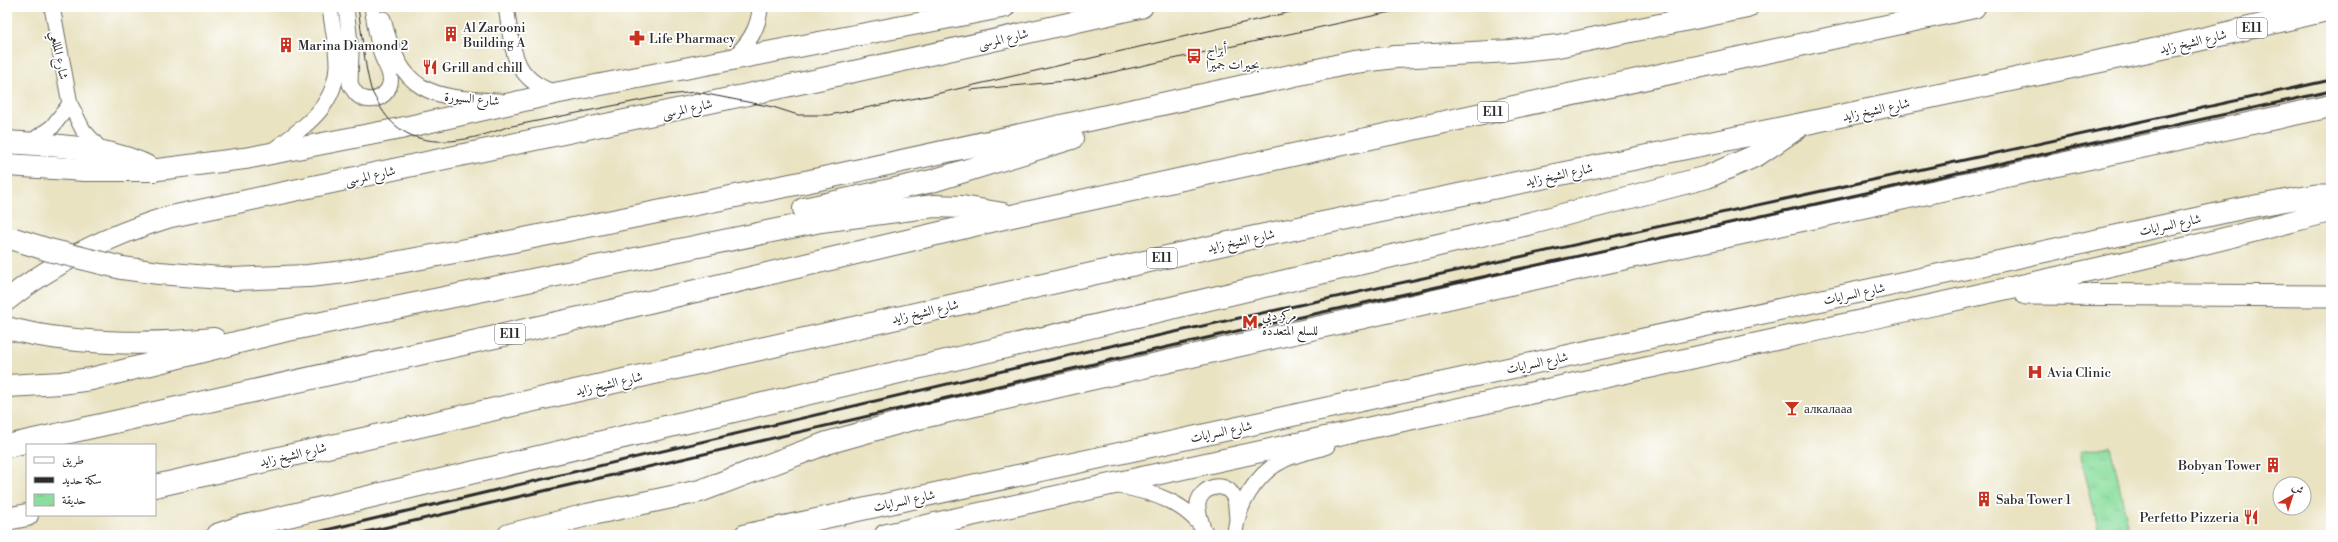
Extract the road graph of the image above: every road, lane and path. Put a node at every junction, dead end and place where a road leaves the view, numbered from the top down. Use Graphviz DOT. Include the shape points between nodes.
graph roads {
  1 [pos="52,7"];
  2 [pos="330,7"];
  3 [pos="346,7"];
  4 [pos="372,7"];
  5 [pos="381,7"];
  6 [pos="506,7"];
  7 [pos="760,7"];
  8 [pos="1004,7"];
  9 [pos="1142,7"];
  10 [pos="1747,7"];
  11 [pos="1974,7"];
  12 [pos="2331,9"];
  13 [pos="731,60"];
  14 [pos="557,93"];
  15 [pos="520,102"];
  16 [pos="70,104"];
  17 [pos="2331,106"];
  18 [pos="1113,117"];
  19 [pos="1802,124"];
  20 [pos="18,143"];
  21 [pos="102,151"];
  22 [pos="270,153"];
  23 [pos="7,165"];
  24 [pos="154,170"];
  25 [pos="2331,195"];
  26 [pos="2331,211"];
  27 [pos="1012,216"];
  28 [pos="7,236"];
  29 [pos="666,251"];
  30 [pos="1984,293"];
  31 [pos="2331,296"];
  32 [pos="7,300"];
  33 [pos="7,328"];
  34 [pos="283,331"];
  35 [pos="1434,384"];
  36 [pos="7,386"];
  37 [pos="1442,412"];
  38 [pos="1346,432"];
  39 [pos="7,446"];
  40 [pos="1108,484"];
  41 [pos="156,486"];
  42 [pos="26,515"];
  43 [pos="7,519"];
  44 [pos="1237,519"];
  45 [pos="1204,530"];
  46 [pos="217,535"];
  47 [pos="509,535"];
  48 [pos="745,535"];
  49 [pos="885,535"];
  50 [pos="1235,535"];
  1 -- 16 [label="street, شارع المللعي"];
  2 -- 22 [label="street" via="337,65 329,98 319,114"];
  3 -- 4 [label="street" via="352,52 350,84 360,98 368,100 385,94 390,86 390,76 377,38"];
  5 -- 15 [label="street, شارع السيورة" via="394,54 403,69 418,84 439,95 456,99"];
  6 -- 14 [label="street" via="514,55 521,70 543,89"];
  7 -- 13 [label="street" via="753,35"];
  8 -- 13 [label="main road"];
  9 -- 32 [label="main road, شارع المرسى" via="816,80 170,216 111,237 55,266"];
  10 -- 18 [label="main road" via="1558,46 1402,56 1354,62"];
  11 -- 27 [label="main road, E11"];
  12 -- 19 [label="main road, شارع الشيخ زايد / E11" via="2172,46"];
  13 -- 14 [label="main road"];
  14 -- 15 [label="main road"];
  15 -- 22 [label="main road" via="398,129"];
  16 -- 20 [label="street" via="52,127"];
  16 -- 21 [label="street, شارع المللعي" via="83,130"];
  17 -- 47 [label="main road" via="1598,264 905,421 827,443 700,491"];
  18 -- 28 [label="main road, bridge" via="509,242 345,272 233,279 166,274 122,268 57,252"];
  18 -- 29 [label="main road" via="1094,129 1067,140 961,173 775,216"];
  19 -- 41 [label="main road, شارع الشيخ زايد / E11" via="1255,236"];
  19 -- 46 [label="main road" via="1757,155 1707,177 1532,223 241,527"];
  20 -- 21 [label="main road"];
  21 -- 24 [label="main road"];
  22 -- 24 [label="main road" via="218,163"];
  23 -- 24 [label="main road" via="62,169"];
  25 -- 35 [label="main road, شارع السرايات" via="2316,195 2244,208"];
  26 -- 30 [label="main road, شارع السرايات" via="2098,269"];
  27 -- 29 [label="main road" via="962,207 906,208 821,221"];
  27 -- 39 [label="main road, E11" via="603,313"];
  29 -- 34 [label="main road"];
  30 -- 31 [label="main road, شارع السرايات"];
  30 -- 37 [label="main road, شارع السرايات"];
  33 -- 34 [label="main road" via="40,335 80,339 161,342 242,337"];
  34 -- 36 [label="main road" via="91,379"];
  35 -- 37 [label="main road"];
  35 -- 48 [label="main road, شارع السرايات"];
  37 -- 38 [label="main road, شارع السرايات"];
  38 -- 40 [label="main road, شارع السرايات"];
  38 -- 44 [label="street" via="1329,445 1295,456 1269,470 1250,492"];
  40 -- 45 [label="street" via="1156,494 1172,502"];
  40 -- 49 [label="main road, شارع السرايات"];
  42 -- 43 [label="main road"];
  44 -- 45 [label="street" via="1232,494 1225,488 1216,486 1207,489 1200,496 1198,505"];
  44 -- 50 [label="street"];
}
